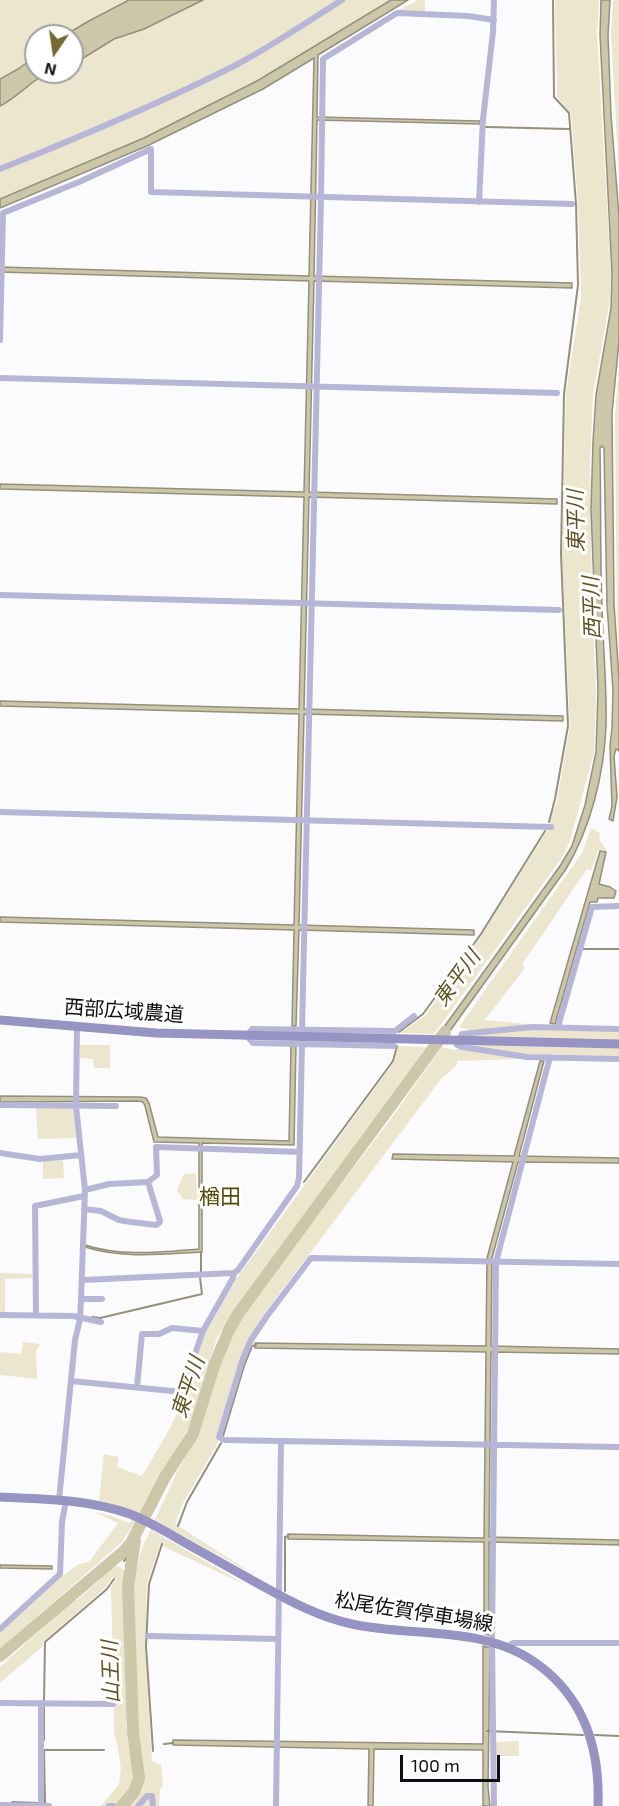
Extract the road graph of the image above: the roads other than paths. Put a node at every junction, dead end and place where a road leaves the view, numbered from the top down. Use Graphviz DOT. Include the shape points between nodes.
graph roads {
  1 [pos="342,0"];
  2 [pos="494,0"];
  3 [pos="494,20"];
  4 [pos="0,169"];
  5 [pos="319,198"];
  6 [pos="479,202"];
  7 [pos="572,204"];
  8 [pos="1,274"];
  9 [pos="0,340"];
  10 [pos="0,378"];
  11 [pos="315,388"];
  12 [pos="557,393"];
  13 [pos="0,595"];
  14 [pos="310,603"];
  15 [pos="559,610"];
  16 [pos="0,812"];
  17 [pos="304,820"];
  18 [pos="551,827"];
  19 [pos="619,906"];
  20 [pos="414,1016"];
  21 [pos="0,1020"];
  22 [pos="77,1027"];
  23 [pos="558,1027"];
  24 [pos="619,1029"];
  25 [pos="302,1030"];
  26 [pos="247,1036"];
  27 [pos="459,1040"];
  28 [pos="302,1043"];
  29 [pos="619,1044"];
  30 [pos="394,1046"];
  31 [pos="550,1057"];
  32 [pos="619,1059"];
  33 [pos="0,1105"];
  34 [pos="76,1105"];
  35 [pos="116,1106"];
  36 [pos="300,1152"];
  37 [pos="0,1153"];
  38 [pos="81,1155"];
  39 [pos="148,1182"];
  40 [pos="84,1193"];
  41 [pos="84,1209"];
  42 [pos="496,1262"];
  43 [pos="619,1264"];
  44 [pos="234,1274"];
  45 [pos="83,1280"];
  46 [pos="81,1299"];
  47 [pos="102,1299"];
  48 [pos="0,1315"];
  49 [pos="36,1315"];
  50 [pos="80,1319"];
  51 [pos="101,1322"];
  52 [pos="203,1331"];
  53 [pos="71,1381"];
  54 [pos="137,1387"];
  55 [pos="281,1441"];
  56 [pos="494,1444"];
  57 [pos="619,1447"];
  58 [pos="0,1497"];
  59 [pos="63,1500"];
  60 [pos="279,1595"];
  61 [pos="0,1629"];
  62 [pos="148,1636"];
  63 [pos="279,1639"];
  64 [pos="492,1642"];
  65 [pos="619,1643"];
  66 [pos="507,1647"];
  67 [pos="0,1703"];
  68 [pos="41,1703"];
  69 [pos="113,1704"];
  70 [pos="0,1805"];
  71 [pos="41,1806"];
  72 [pos="50,1806"];
  73 [pos="138,1806"];
  74 [pos="153,1806"];
  75 [pos="276,1806"];
  76 [pos="494,1806"];
  77 [pos="598,1806"];
  1 -- 4 [label="street" via="236,64 124,118"];
  2 -- 3 [label="street"];
  3 -- 5 [label="street" via="397,13 323,59"];
  3 -- 6 [label="street"];
  5 -- 6 [label="street"];
  5 -- 8 [label="street" via="151,192 151,150 3,213"];
  5 -- 11 [label="street"];
  6 -- 7 [label="street"];
  8 -- 9 [label="street"];
  10 -- 11 [label="street"];
  11 -- 12 [label="street"];
  11 -- 14 [label="street"];
  13 -- 14 [label="street"];
  14 -- 15 [label="street"];
  14 -- 17 [label="street"];
  16 -- 17 [label="street"];
  17 -- 18 [label="street"];
  17 -- 25 [label="street"];
  19 -- 23 [label="street" via="592,907"];
  20 -- 25 [label="street" via="395,1031"];
  21 -- 22 [label="main road, 西部広域農道"];
  22 -- 26 [label="main road, 西部広域農道"];
  22 -- 34 [label="street"];
  23 -- 24 [label="street"];
  23 -- 27 [label="street" via="462,1034"];
  25 -- 26 [label="street" via="252,1029"];
  26 -- 27 [label="main road, 西部広域農道"];
  26 -- 28 [label="street" via="253,1043"];
  27 -- 29 [label="main road"];
  27 -- 31 [label="street" via="457,1045 462,1047"];
  28 -- 30 [label="street"];
  28 -- 36 [label="street"];
  31 -- 32 [label="street"];
  31 -- 42 [label="street"];
  33 -- 34 [label="street"];
  34 -- 35 [label="street"];
  34 -- 38 [label="street"];
  36 -- 39 [label="street" via="156,1147 157,1175"];
  36 -- 44 [label="street" via="297,1186"];
  37 -- 38 [label="street" via="40,1159"];
  38 -- 40 [label="street"];
  39 -- 40 [label="street" via="109,1184"];
  39 -- 41 [label="street" via="160,1221 156,1225 119,1220 101,1211"];
  40 -- 41 [label="street"];
  40 -- 49 [label="street" via="35,1206"];
  41 -- 45 [label="street"];
  42 -- 43 [label="street"];
  42 -- 55 [label="street" via="311,1258 251,1340 219,1435 224,1440"];
  42 -- 56 [label="street"];
  44 -- 45 [label="street"];
  44 -- 52 [label="street"];
  45 -- 46 [label="street"];
  46 -- 47 [label="street"];
  46 -- 50 [label="street"];
  48 -- 49 [label="street"];
  49 -- 50 [label="street"];
  50 -- 51 [label="street"];
  50 -- 53 [label="street"];
  52 -- 54 [label="street" via="182,1392"];
  52 -- 54 [label="street" via="172,1328 159,1334 142,1334"];
  53 -- 54 [label="street"];
  53 -- 59 [label="street"];
  55 -- 56 [label="street"];
  55 -- 60 [label="street"];
  56 -- 57 [label="street"];
  56 -- 64 [label="street"];
  58 -- 59 [label="main road, 松尾佐賀停車場線"];
  59 -- 60 [label="main road, 松尾佐賀停車場線" via="131,1514"];
  59 -- 61 [label="street" via="60,1574"];
  60 -- 63 [label="street"];
  60 -- 64 [label="main road, 松尾佐賀停車場線" via="325,1617 351,1624"];
  62 -- 63 [label="street"];
  63 -- 75 [label="street"];
  64 -- 66 [label="main road, 松尾佐賀停車場線"];
  64 -- 76 [label="street"];
  65 -- 66 [label="street" via="513,1642"];
  66 -- 77 [label="main road, 松尾佐賀停車場線" via="539,1665 573,1700 597,1759"];
  67 -- 68 [label="street"];
  68 -- 69 [label="street"];
  68 -- 71 [label="street"];
  70 -- 71 [label="street"];
  71 -- 72 [label="street"];
  73 -- 74 [label="street" via="152,1796"];
}
